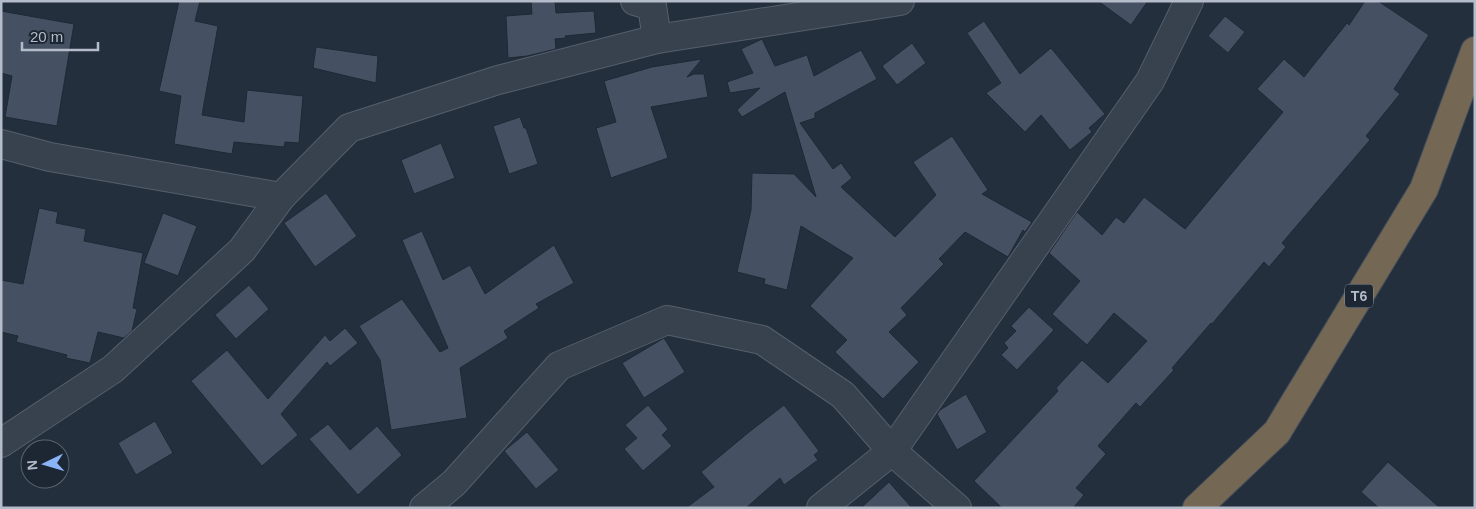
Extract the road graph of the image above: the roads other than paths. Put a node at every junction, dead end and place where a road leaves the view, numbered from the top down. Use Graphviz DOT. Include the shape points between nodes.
graph roads {
  1 [pos="635,1"];
  2 [pos="900,1"];
  3 [pos="1189,1"];
  4 [pos="657,39"];
  5 [pos="1474,53"];
  6 [pos="1,144"];
  7 [pos="281,197"];
  8 [pos="1,443"];
  9 [pos="892,451"];
  10 [pos="424,508"];
  11 [pos="821,508"];
  12 [pos="957,508"];
  13 [pos="1197,508"];
  1 -- 4 [label="street" via="652,6"];
  2 -- 4 [label="street"];
  3 -- 9 [label="street" via="1150,81"];
  4 -- 7 [label="street" via="498,80 349,128"];
  5 -- 13 [label="highway, T6" via="1424,189 1276,432"];
  6 -- 7 [label="street" via="50,157"];
  7 -- 8 [label="street" via="242,250 113,369"];
  9 -- 10 [label="street" via="843,395 762,340 667,320 559,366 454,483"];
  9 -- 11 [label="street"];
  9 -- 12 [label="street"];
}
